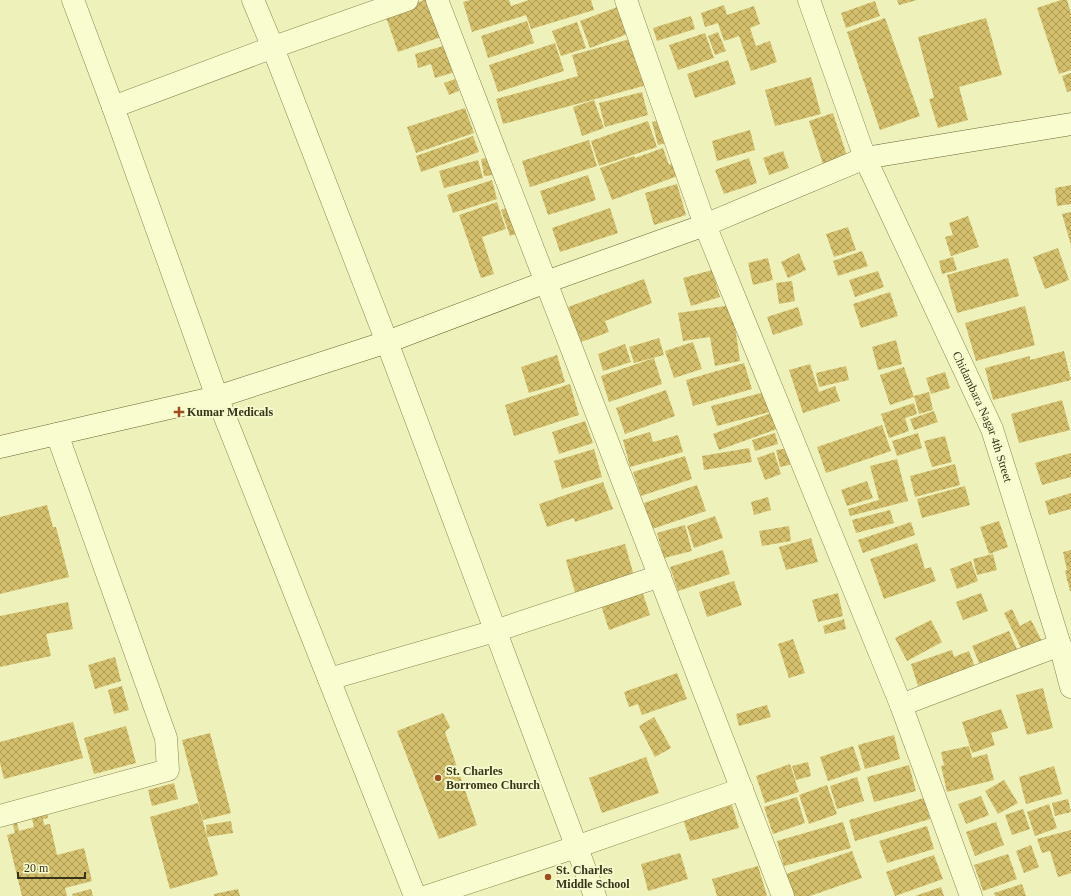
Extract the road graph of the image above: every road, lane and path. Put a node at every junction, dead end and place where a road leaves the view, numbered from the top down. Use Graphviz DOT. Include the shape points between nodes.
graph roads {
  1 [pos="73,0"];
  2 [pos="254,0"];
  3 [pos="407,0"];
  4 [pos="437,0"];
  5 [pos="626,0"];
  6 [pos="809,0"];
  7 [pos="274,48"];
  8 [pos="113,107"];
  9 [pos="1071,124"];
  10 [pos="865,158"];
  11 [pos="705,225"];
  12 [pos="546,282"];
  13 [pos="387,342"];
  14 [pos="217,397"];
  15 [pos="57,434"];
  16 [pos="0,447"];
  17 [pos="660,576"];
  18 [pos="495,631"];
  19 [pos="1060,645"];
  20 [pos="329,680"];
  21 [pos="1071,687"];
  22 [pos="901,705"];
  23 [pos="742,789"];
  24 [pos="0,816"];
  25 [pos="576,847"];
  26 [pos="415,896"];
  27 [pos="428,896"];
  28 [pos="595,896"];
  29 [pos="783,896"];
  30 [pos="970,896"];
  1 -- 8 [label="street"];
  2 -- 7 [label="street"];
  3 -- 7 [label="street"];
  4 -- 12 [label="street"];
  5 -- 11 [label="street"];
  6 -- 10 [label="street, Chidambara Nagar 4th Street"];
  7 -- 8 [label="street"];
  7 -- 13 [label="street"];
  8 -- 14 [label="street"];
  9 -- 10 [label="street"];
  10 -- 11 [label="street"];
  10 -- 19 [label="street, Chidambara Nagar 4th Street" via="992,428"];
  11 -- 12 [label="street"];
  11 -- 22 [label="street"];
  12 -- 13 [label="street"];
  12 -- 17 [label="street"];
  13 -- 14 [label="street"];
  13 -- 18 [label="street"];
  14 -- 15 [label="street"];
  14 -- 20 [label="street"];
  15 -- 16 [label="street"];
  15 -- 24 [label="street" via="166,738 168,770"];
  17 -- 18 [label="street"];
  17 -- 23 [label="street"];
  18 -- 20 [label="street"];
  18 -- 25 [label="street"];
  19 -- 21 [label="street, Chidambara Nagar 4th Street"];
  19 -- 22 [label="street"];
  20 -- 26 [label="street"];
  22 -- 30 [label="street"];
  23 -- 25 [label="street"];
  23 -- 29 [label="street"];
  25 -- 27 [label="street"];
  25 -- 28 [label="street"];
}
